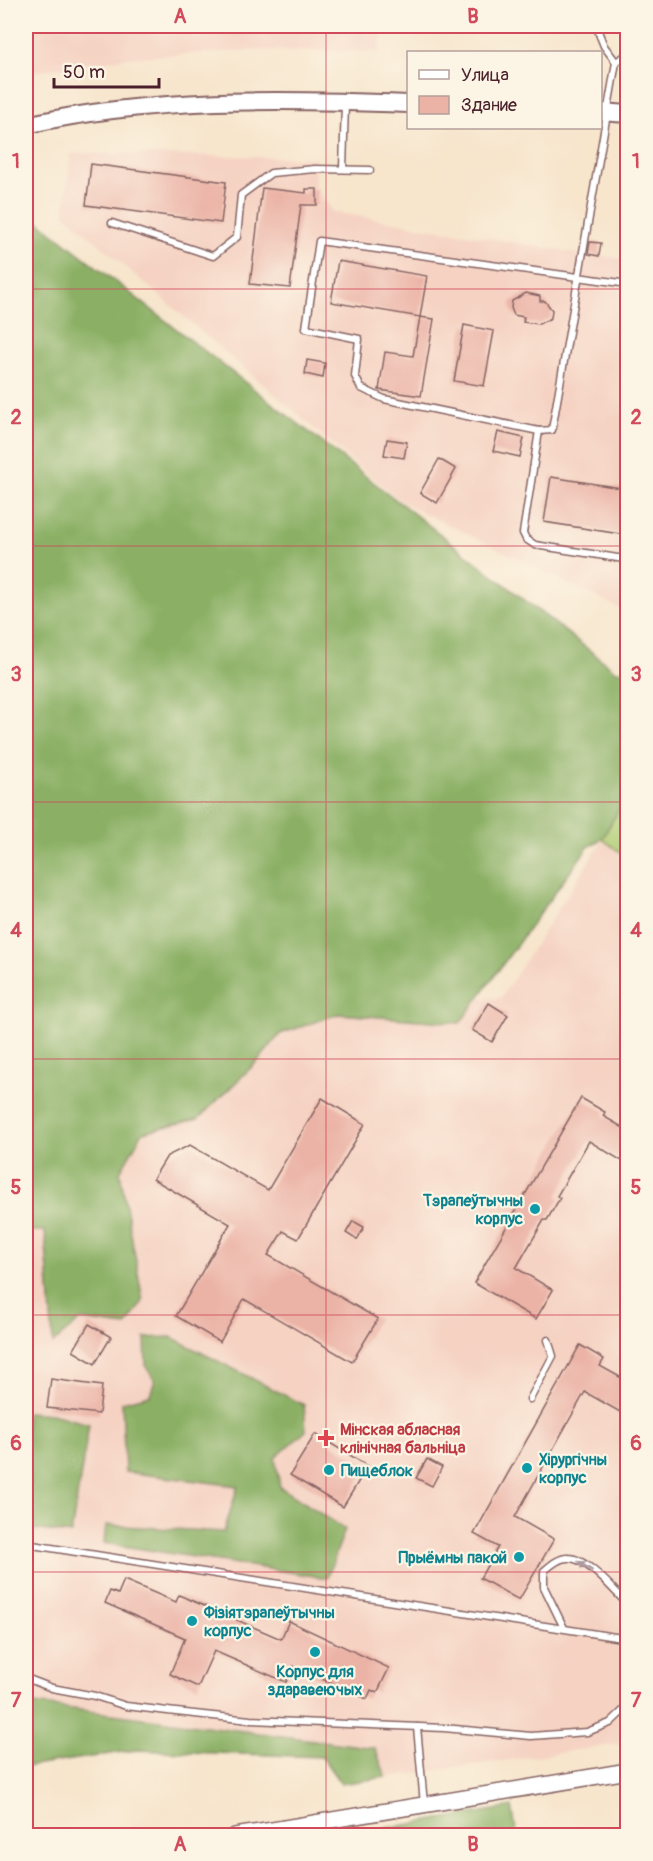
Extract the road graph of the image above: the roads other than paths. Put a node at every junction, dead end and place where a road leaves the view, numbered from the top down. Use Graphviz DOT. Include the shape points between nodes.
graph roads {
  1 [pos="596,26"];
  2 [pos="627,54"];
  3 [pos="616,62"];
  4 [pos="345,101"];
  5 [pos="407,104"];
  6 [pos="604,112"];
  7 [pos="627,114"];
  8 [pos="26,125"];
  9 [pos="601,129"];
  10 [pos="343,169"];
  11 [pos="370,170"];
  12 [pos="112,223"];
  13 [pos="579,277"];
  14 [pos="627,284"];
  15 [pos="539,431"];
  16 [pos="627,561"];
  17 [pos="548,1340"];
  18 [pos="530,1399"];
  19 [pos="27,1544"];
  20 [pos="26,1551"];
  21 [pos="627,1605"];
  22 [pos="564,1628"];
  23 [pos="627,1639"];
  24 [pos="26,1678"];
  25 [pos="627,1706"];
  26 [pos="417,1727"];
  27 [pos="627,1771"];
  28 [pos="424,1804"];
  29 [pos="234,1836"];
  1 -- 3 [label="lane"];
  2 -- 3 [label="lane"];
  3 -- 6 [label="lane"];
  4 -- 5 [label="main road"];
  4 -- 8 [label="main road" via="158,105 69,115"];
  4 -- 10 [label="lane"];
  6 -- 7 [label="main road"];
  9 -- 13 [label="lane"];
  10 -- 11 [label="lane"];
  10 -- 12 [label="lane" via="271,173 242,195 237,237 213,256"];
  13 -- 14 [label="lane"];
  13 -- 15 [label="lane" via="552,430"];
  13 -- 15 [label="lane" via="319,241 306,328 359,339 355,376 362,388 384,399"];
  15 -- 16 [label="lane" via="523,533 526,539 535,545"];
  17 -- 18 [label="lane" via="553,1356"];
  19 -- 20 [label="lane"];
  19 -- 22 [label="lane"];
  21 -- 22 [label="lane, one-way" via="584,1563 569,1557 554,1562 544,1571 544,1587"];
  22 -- 23 [label="lane"];
  24 -- 26 [label="lane" via="126,1706 250,1720"];
  25 -- 26 [label="lane" via="610,1723 587,1732 531,1736"];
  26 -- 28 [label="lane"];
  27 -- 28 [label="street"];
  28 -- 29 [label="street"];
}
